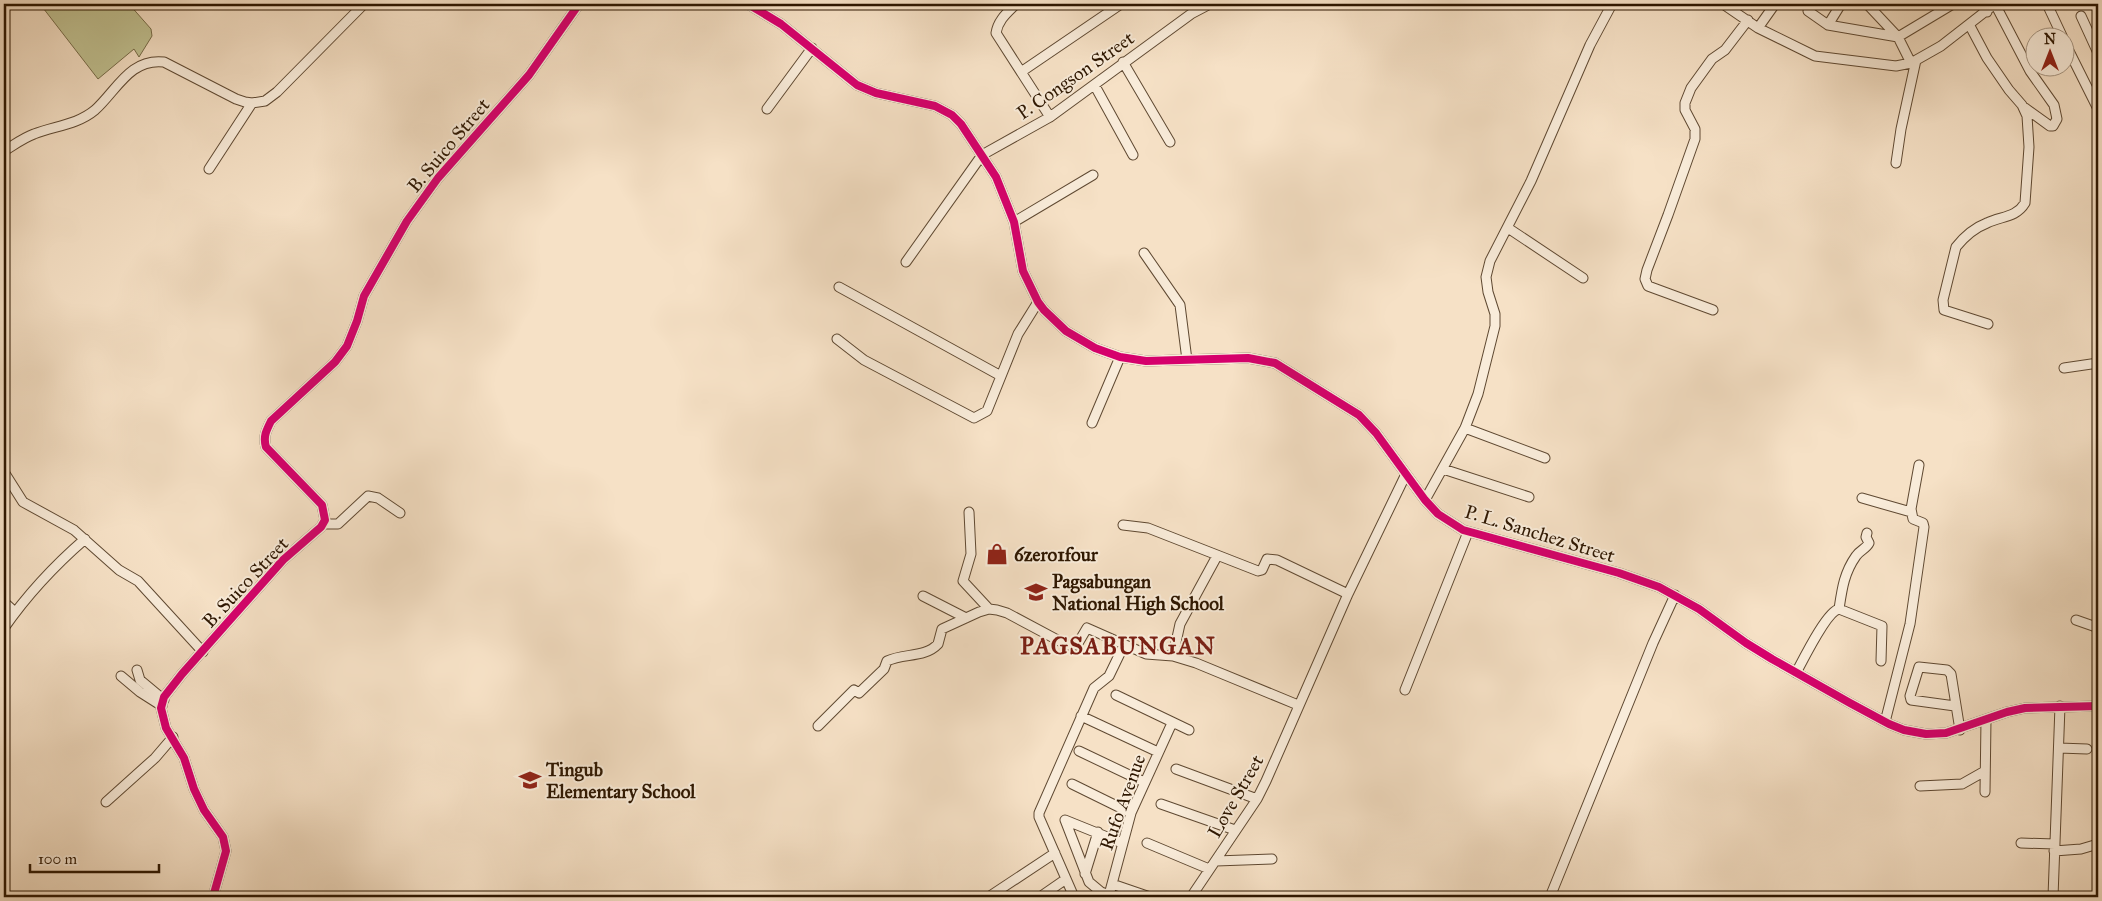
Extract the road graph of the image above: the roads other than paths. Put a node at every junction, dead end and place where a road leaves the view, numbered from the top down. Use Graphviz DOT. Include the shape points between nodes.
graph roads {
  1 [pos="364,4"];
  2 [pos="579,4"];
  3 [pos="748,4"];
  4 [pos="1016,4"];
  5 [pos="1121,4"];
  6 [pos="1210,4"];
  7 [pos="1612,4"];
  8 [pos="1723,4"];
  9 [pos="1775,4"];
  10 [pos="1841,4"];
  11 [pos="1867,4"];
  12 [pos="1932,4"];
  13 [pos="1953,4"];
  14 [pos="1980,4"];
  15 [pos="2047,4"];
  16 [pos="1808,11"];
  17 [pos="1940,12"];
  18 [pos="1987,12"];
  19 [pos="2082,16"];
  20 [pos="1748,20"];
  21 [pos="1828,25"];
  22 [pos="1970,26"];
  23 [pos="1758,28"];
  24 [pos="2059,28"];
  25 [pos="1898,37"];
  26 [pos="812,48"];
  27 [pos="2097,49"];
  28 [pos="2074,60"];
  29 [pos="1123,62"];
  30 [pos="1913,62"];
  31 [pos="1021,72"];
  32 [pos="1094,86"];
  33 [pos="252,103"];
  34 [pos="2025,108"];
  35 [pos="767,109"];
  36 [pos="2098,109"];
  37 [pos="1050,117"];
  38 [pos="1170,142"];
  39 [pos="4,151"];
  40 [pos="982,155"];
  41 [pos="1133,155"];
  42 [pos="1896,163"];
  43 [pos="209,169"];
  44 [pos="1093,175"];
  45 [pos="1014,222"];
  46 [pos="1508,228"];
  47 [pos="1144,253"];
  48 [pos="906,262"];
  49 [pos="1583,278"];
  50 [pos="839,287"];
  51 [pos="1038,302"];
  52 [pos="1713,310"];
  53 [pos="1988,324"];
  54 [pos="837,339"];
  55 [pos="1120,357"];
  56 [pos="1187,360"];
  57 [pos="2098,363"];
  58 [pos="2064,368"];
  59 [pos="1001,376"];
  60 [pos="1092,424"];
  61 [pos="1465,428"];
  62 [pos="1545,458"];
  63 [pos="1919,465"];
  64 [pos="1443,469"];
  65 [pos="4,472"];
  66 [pos="1406,474"];
  67 [pos="1529,496"];
  68 [pos="1862,498"];
  69 [pos="1425,500"];
  70 [pos="969,512"];
  71 [pos="1911,512"];
  72 [pos="400,513"];
  73 [pos="323,524"];
  74 [pos="1123,525"];
  75 [pos="1468,532"];
  76 [pos="1867,533"];
  77 [pos="85,539"];
  78 [pos="1217,556"];
  79 [pos="1348,594"];
  80 [pos="1675,595"];
  81 [pos="923,596"];
  82 [pos="4,602"];
  83 [pos="1839,608"];
  84 [pos="989,609"];
  85 [pos="15,612"];
  86 [pos="966,618"];
  87 [pos="2076,620"];
  88 [pos="4,628"];
  89 [pos="2098,633"];
  90 [pos="1124,645"];
  91 [pos="203,652"];
  92 [pos="1173,656"];
  93 [pos="1881,661"];
  94 [pos="137,670"];
  95 [pos="1796,673"];
  96 [pos="121,676"];
  97 [pos="1404,690"];
  98 [pos="1116,696"];
  99 [pos="163,703"];
  100 [pos="1298,705"];
  101 [pos="1955,706"];
  102 [pos="2060,706"];
  103 [pos="2098,706"];
  104 [pos="1081,716"];
  105 [pos="1986,720"];
  106 [pos="1885,722"];
  107 [pos="1172,723"];
  108 [pos="818,726"];
  109 [pos="1189,730"];
  110 [pos="1960,730"];
  111 [pos="173,737"];
  112 [pos="2058,748"];
  113 [pos="2087,749"];
  114 [pos="1079,751"];
  115 [pos="1158,752"];
  116 [pos="1176,769"];
  117 [pos="1985,771"];
  118 [pos="1144,782"];
  119 [pos="1072,784"];
  120 [pos="1920,786"];
  121 [pos="1985,792"];
  122 [pos="1257,799"];
  123 [pos="106,802"];
  124 [pos="1161,804"];
  125 [pos="1131,813"];
  126 [pos="1235,830"];
  127 [pos="1098,832"];
  128 [pos="1122,843"];
  129 [pos="1147,843"];
  130 [pos="2021,843"];
  131 [pos="2098,844"];
  132 [pos="2054,848"];
  133 [pos="1055,852"];
  134 [pos="1272,860"];
  135 [pos="1216,861"];
  136 [pos="1209,869"];
  137 [pos="1084,874"];
  138 [pos="1066,879"];
  139 [pos="1112,884"];
  140 [pos="990,896"];
  141 [pos="213,897"];
  142 [pos="1040,897"];
  143 [pos="1074,897"];
  144 [pos="1150,897"];
  145 [pos="1191,897"];
  146 [pos="1550,897"];
  147 [pos="2052,897"];
  1 -- 33 [label="street" via="277,92 265,101"];
  2 -- 73 [label="street, B. Suico Street" via="529,75 438,178 407,221 364,296 343,351 269,426 264,438 266,447 322,505"];
  3 -- 26 [label="street, P. L. Sanchez Street"];
  4 -- 31 [label="street" via="1002,17 996,33"];
  5 -- 31 [label="street"];
  6 -- 29 [label="street, P. Congson Street"];
  7 -- 46 [label="street"];
  8 -- 20 [label="street"];
  9 -- 23 [label="street"];
  10 -- 21 [label="street"];
  11 -- 25 [label="street"];
  12 -- 17 [label="street"];
  13 -- 17 [label="street"];
  14 -- 18 [label="street"];
  15 -- 24 [label="street"];
  16 -- 21 [label="street"];
  17 -- 25 [label="street"];
  18 -- 22 [label="street"];
  18 -- 34 [label="street" via="1995,4 2030,71 2054,104 2057,120 2050,126"];
  19 -- 27 [label="street"];
  20 -- 23 [label="street"];
  20 -- 52 [label="street" via="1725,50 1702,71 1688,96 1684,110 1694,129 1695,139 1646,270 1648,286"];
  21 -- 25 [label="street"];
  22 -- 30 [label="street"];
  22 -- 34 [label="street" via="1998,74"];
  23 -- 30 [label="street" via="1815,56 1896,66"];
  25 -- 30 [label="street"];
  26 -- 35 [label="street"];
  26 -- 40 [label="street, P. L. Sanchez Street" via="848,79 866,89 944,109 961,124"];
  28 -- 36 [label="street"];
  29 -- 32 [label="street, P. Congson Street"];
  29 -- 38 [label="street"];
  30 -- 42 [label="street"];
  31 -- 37 [label="street"];
  32 -- 37 [label="street, P. Congson Street"];
  32 -- 41 [label="street"];
  33 -- 39 [label="street" via="236,99 164,62 151,61 131,72 94,111 66,125 35,133"];
  33 -- 43 [label="street"];
  34 -- 53 [label="street" via="2029,125 2025,203 2013,215 1984,224 1961,240 1956,247 1943,300 1944,310"];
  37 -- 40 [label="street, P. Congson Street"];
  40 -- 45 [label="street, P. L. Sanchez Street" via="996,178"];
  40 -- 48 [label="street"];
  44 -- 45 [label="street"];
  45 -- 51 [label="street, P. L. Sanchez Street" via="1023,271"];
  46 -- 49 [label="street"];
  46 -- 61 [label="street" via="1490,261 1486,276 1495,326 1478,394"];
  47 -- 56 [label="street" via="1179,303"];
  50 -- 59 [label="street"];
  51 -- 55 [label="street, P. L. Sanchez Street" via="1066,330 1095,348"];
  51 -- 59 [label="street" via="1018,334"];
  54 -- 59 [label="street" via="864,360 974,418 987,411"];
  55 -- 56 [label="street, P. L. Sanchez Street" via="1146,361"];
  55 -- 60 [label="street"];
  56 -- 66 [label="street, P. L. Sanchez Street" via="1248,358 1275,363 1287,369 1359,415"];
  57 -- 58 [label="street"];
  61 -- 62 [label="street"];
  61 -- 64 [label="street"];
  63 -- 71 [label="street"];
  64 -- 67 [label="street"];
  64 -- 69 [label="street"];
  65 -- 77 [label="street" via="23,502"];
  66 -- 69 [label="street, P. L. Sanchez Street"];
  66 -- 79 [label="street, Love Street"];
  68 -- 71 [label="street"];
  69 -- 75 [label="street, P. L. Sanchez Street" via="1438,514"];
  70 -- 84 [label="street" via="971,554 963,581"];
  71 -- 106 [label="street" via="1913,519 1923,523 1924,527 1910,624"];
  72 -- 73 [label="street" via="378,498 368,496 338,524"];
  73 -- 91 [label="street, B. Suico Street" via="283,560"];
  74 -- 78 [label="street" via="1148,528"];
  75 -- 80 [label="street, P. L. Sanchez Street" via="1619,573"];
  75 -- 97 [label="street"];
  76 -- 83 [label="street" via="1869,543 1857,555 1844,577"];
  77 -- 85 [label="street" via="64,557"];
  77 -- 91 [label="street" via="119,570 138,581"];
  78 -- 79 [label="street" via="1259,572 1267,559 1278,560"];
  78 -- 92 [label="street" via="1180,624"];
  79 -- 100 [label="street, Love Street"];
  80 -- 95 [label="street, P. L. Sanchez Street"];
  80 -- 146 [label="street"];
  81 -- 86 [label="street"];
  82 -- 85 [label="street"];
  83 -- 93 [label="street" via="1882,626"];
  83 -- 95 [label="street" via="1832,612"];
  84 -- 86 [label="street"];
  84 -- 90 [label="street" via="1007,613 1067,646 1077,646 1087,628"];
  85 -- 88 [label="street"];
  86 -- 108 [label="street" via="942,629 938,644 926,653 887,661 884,669 859,693 854,690"];
  87 -- 89 [label="street" via="2096,627"];
  90 -- 92 [label="street" via="1146,654"];
  90 -- 104 [label="street" via="1109,676 1094,688"];
  91 -- 99 [label="street, B. Suico Street" via="182,674"];
  92 -- 100 [label="street"];
  94 -- 99 [label="street" via="140,680"];
  95 -- 106 [label="street, P. L. Sanchez Street"];
  96 -- 99 [label="street" via="140,692"];
  98 -- 107 [label="street"];
  99 -- 111 [label="street" via="166,728"];
  100 -- 122 [label="street, Love Street"];
  101 -- 101 [label="street" via="1912,700 1910,696 1919,667 1947,670 1951,674"];
  101 -- 110 [label="street"];
  102 -- 103 [label="street, P. L. Sanchez Street"];
  102 -- 105 [label="street, P. L. Sanchez Street" via="2025,708"];
  102 -- 112 [label="street"];
  104 -- 115 [label="street"];
  104 -- 133 [label="street" via="1039,813"];
  105 -- 110 [label="street, P. L. Sanchez Street"];
  105 -- 117 [label="street"];
  106 -- 110 [label="street, P. L. Sanchez Street" via="1926,734"];
  107 -- 109 [label="street"];
  107 -- 115 [label="street, Rufo Avenue"];
  111 -- 123 [label="street"];
  111 -- 141 [label="street" via="204,810 226,844"];
  112 -- 113 [label="street"];
  112 -- 132 [label="street"];
  114 -- 118 [label="street"];
  115 -- 118 [label="street, Rufo Avenue"];
  116 -- 122 [label="street"];
  117 -- 120 [label="street" via="1962,784"];
  117 -- 121 [label="street"];
  118 -- 125 [label="street, Rufo Avenue"];
  119 -- 125 [label="street"];
  122 -- 126 [label="street, Love Street"];
  124 -- 126 [label="street"];
  125 -- 128 [label="street, Rufo Avenue"];
  126 -- 135 [label="street, Love Street"];
  127 -- 128 [label="street"];
  127 -- 137 [label="street"];
  127 -- 137 [label="street" via="1065,821"];
  128 -- 139 [label="street, Rufo Avenue"];
  129 -- 136 [label="street"];
  130 -- 132 [label="street"];
  131 -- 132 [label="street" via="2081,849"];
  132 -- 147 [label="street"];
  133 -- 138 [label="street"];
  133 -- 140 [label="street"];
  134 -- 135 [label="street"];
  135 -- 136 [label="street, Love Street"];
  136 -- 145 [label="street, Love Street"];
  137 -- 139 [label="street, Rufo Avenue" via="1093,886 1109,895"];
  138 -- 142 [label="street"];
  138 -- 143 [label="street"];
  139 -- 144 [label="street"];
}
